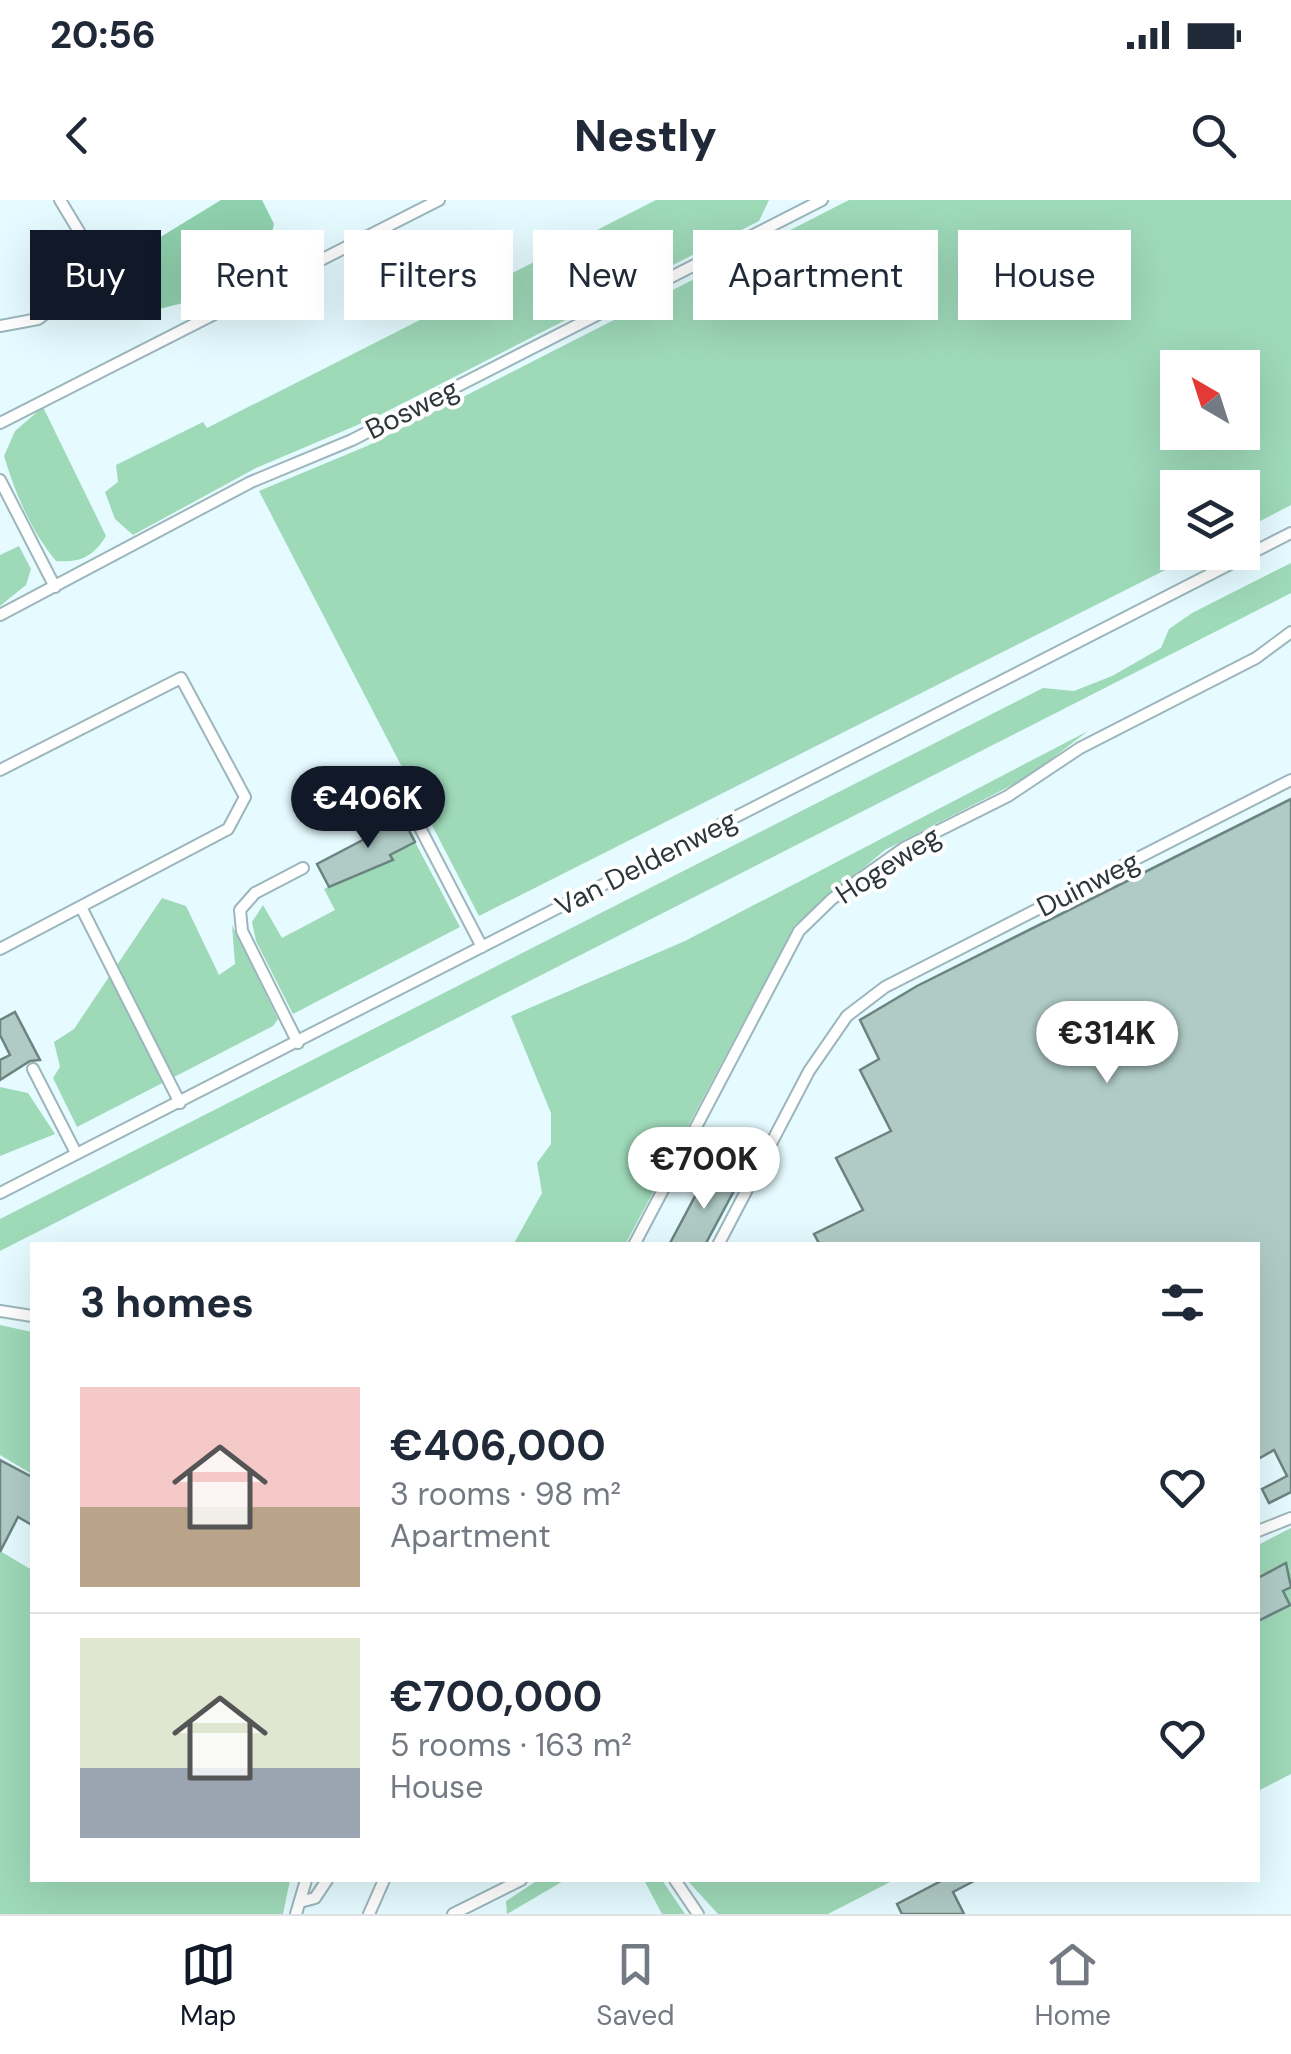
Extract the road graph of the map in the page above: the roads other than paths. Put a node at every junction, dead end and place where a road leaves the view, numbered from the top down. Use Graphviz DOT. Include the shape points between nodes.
graph roads {
  1 [pos="60,200"];
  2 [pos="439,200"];
  3 [pos="822,200"];
  4 [pos="0,326"];
  5 [pos="0,423"];
  6 [pos="0,480"];
  7 [pos="1291,534"];
  8 [pos="56,587"];
  9 [pos="0,615"];
  10 [pos="1291,632"];
  11 [pos="0,770"];
  12 [pos="1291,780"];
  13 [pos="405,799"];
  14 [pos="303,868"];
  15 [pos="82,909"];
  16 [pos="482,947"];
  17 [pos="0,949"];
  18 [pos="298,1042"];
  19 [pos="33,1069"];
  20 [pos="180,1102"];
  21 [pos="76,1153"];
  22 [pos="0,1193"];
  23 [pos="636,1242"];
  24 [pos="720,1242"];
  25 [pos="0,1311"];
  26 [pos="30,1316"];
  27 [pos="1291,1518"];
  28 [pos="1260,1531"];
  29 [pos="305,1882"];
  30 [pos="327,1882"];
  31 [pos="383,1882"];
  32 [pos="517,1882"];
  33 [pos="676,1882"];
  34 [pos="298,1908"];
  35 [pos="369,1914"];
  36 [pos="453,1914"];
  37 [pos="698,1914"];
  1 -- 4 [label="lane" via="95,258 90,281 38,319"];
  2 -- 5 [label="lane"];
  3 -- 8 [label="lane, Bosweg" via="352,440 251,482"];
  6 -- 8 [label="lane"];
  7 -- 16 [label="lane, Van Deldenweg"];
  8 -- 9 [label="lane, Bosweg"];
  10 -- 23 [label="lane, Hogeweg" via="1256,658 904,848 832,899 800,931"];
  11 -- 15 [label="lane" via="180,678 244,797 228,829"];
  12 -- 24 [label="lane, Duinweg" via="885,988 847,1016 810,1071"];
  13 -- 16 [label="lane"];
  14 -- 18 [label="lane" via="255,893 240,910 242,931"];
  15 -- 17 [label="lane"];
  15 -- 20 [label="lane"];
  16 -- 18 [label="lane, Van Deldenweg"];
  18 -- 20 [label="lane, Van Deldenweg"];
  19 -- 21 [label="lane"];
  20 -- 21 [label="lane, Van Deldenweg"];
  21 -- 22 [label="lane, Van Deldenweg"];
  25 -- 26 [label="lane"];
  27 -- 28 [label="lane"];
  29 -- 34 [label="lane"];
  30 -- 34 [label="lane"];
  31 -- 35 [label="lane"];
  32 -- 36 [label="lane"];
  33 -- 37 [label="lane"];
}
